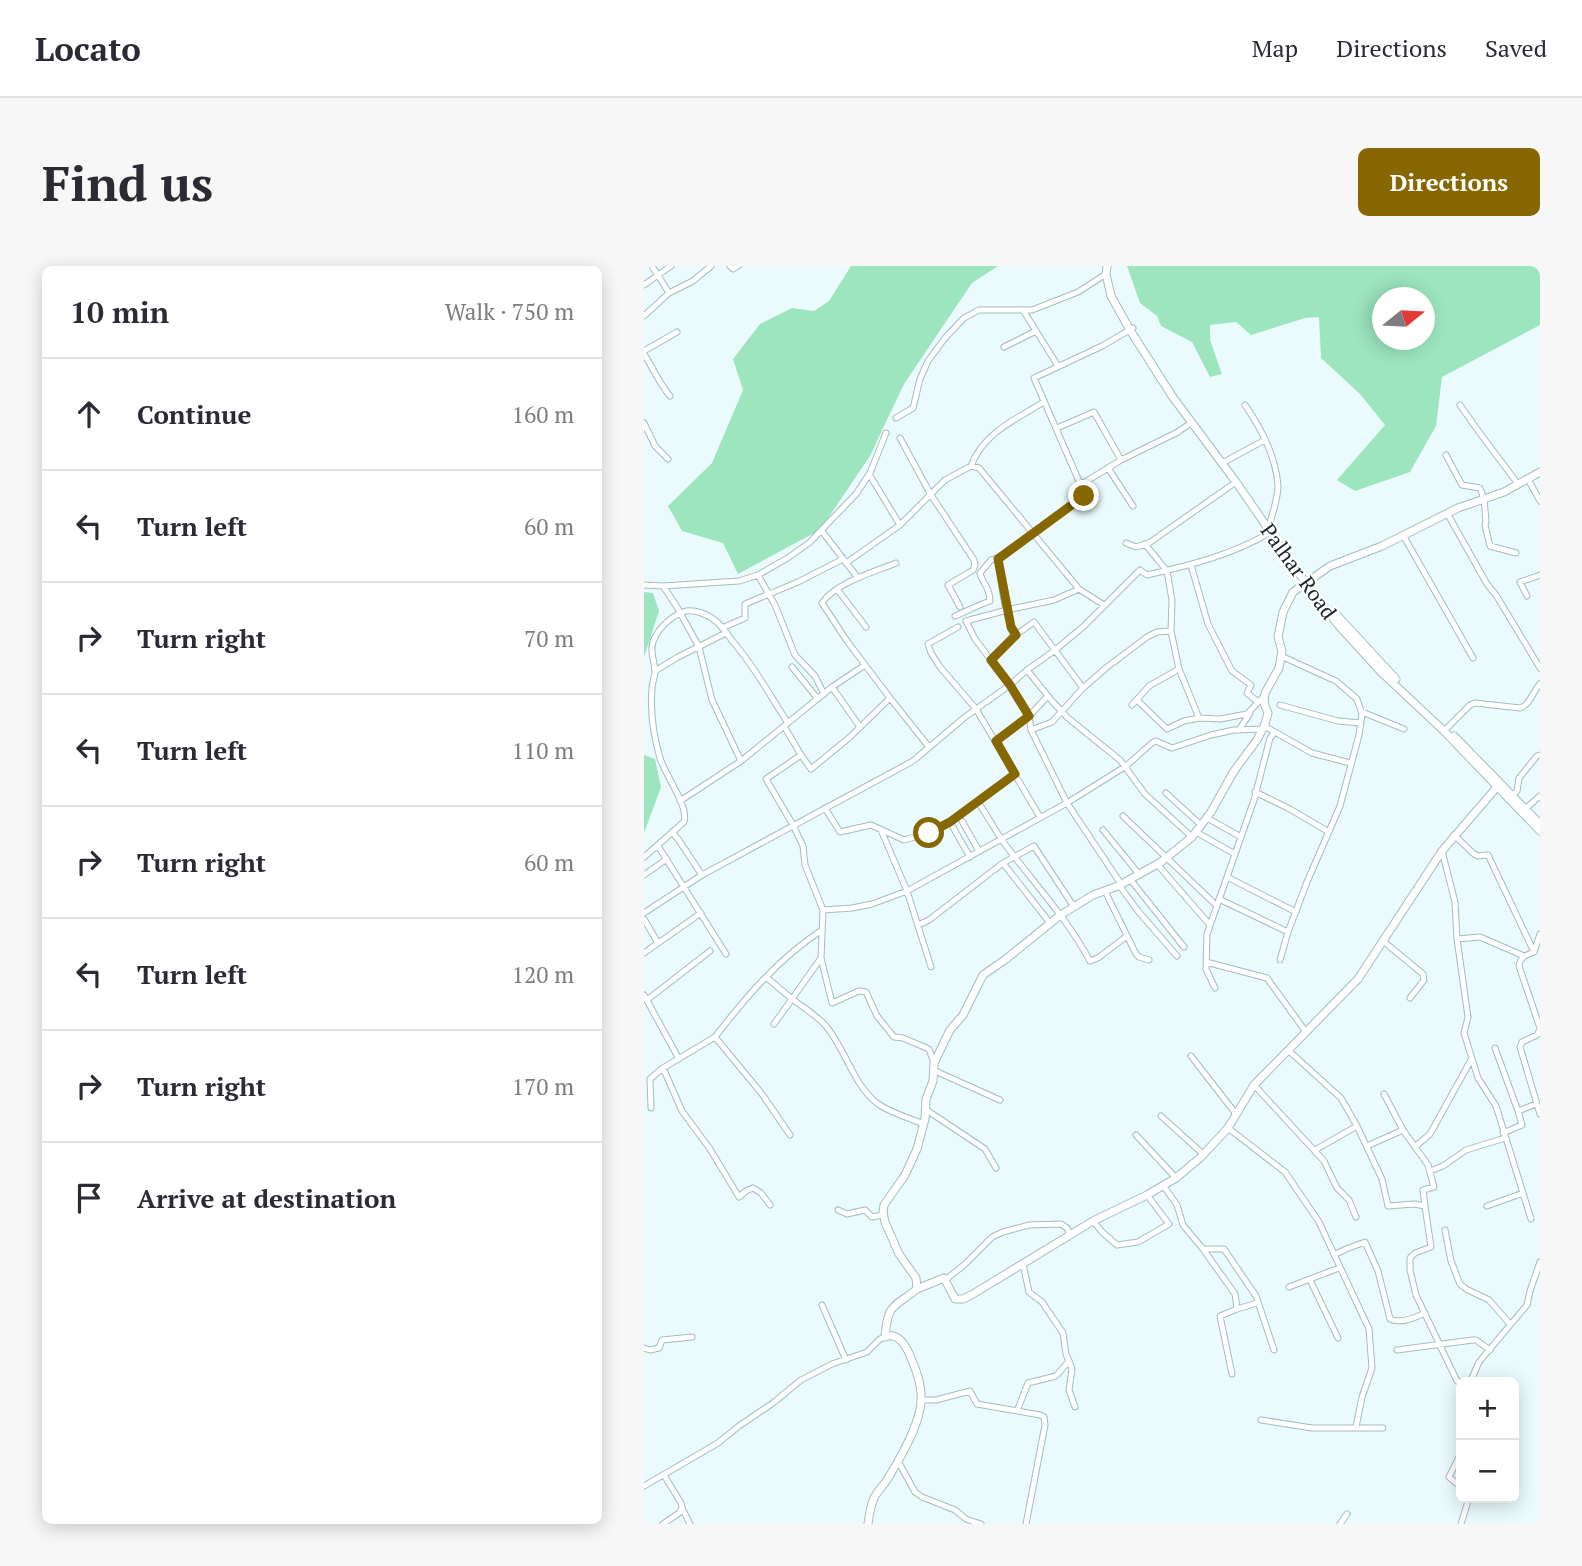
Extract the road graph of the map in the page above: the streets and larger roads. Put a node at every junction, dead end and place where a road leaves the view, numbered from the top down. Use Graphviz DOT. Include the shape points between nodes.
graph roads {
  1 [pos="665,266"];
  2 [pos="671,266"];
  3 [pos="711,266"];
  4 [pos="730,266"];
  5 [pos="738,266"];
  6 [pos="1108,270"];
  7 [pos="655,271"];
  8 [pos="644,282"];
  9 [pos="669,293"];
  10 [pos="1023,310"];
  11 [pos="644,316"];
  12 [pos="1131,329"];
  13 [pos="1036,331"];
  14 [pos="677,332"];
  15 [pos="1004,348"];
  16 [pos="644,353"];
  17 [pos="1058,366"];
  18 [pos="670,396"];
  19 [pos="1044,402"];
  20 [pos="1245,405"];
  21 [pos="1460,405"];
  22 [pos="897,418"];
  23 [pos="644,423"];
  24 [pos="1191,423"];
  25 [pos="1057,428"];
  26 [pos="886,433"];
  27 [pos="901,438"];
  28 [pos="1265,440"];
  29 [pos="1446,455"];
  30 [pos="668,459"];
  31 [pos="1121,460"];
  32 [pos="1224,462"];
  33 [pos="971,466"];
  34 [pos="1108,468"];
  35 [pos="1540,472"];
  36 [pos="869,474"];
  37 [pos="1528,479"];
  38 [pos="1237,482"];
  39 [pos="1082,484"];
  40 [pos="1518,484"];
  41 [pos="930,495"];
  42 [pos="1484,499"];
  43 [pos="1540,501"];
  44 [pos="1133,506"];
  45 [pos="1447,513"];
  46 [pos="900,526"];
  47 [pos="1271,528"];
  48 [pos="821,530"];
  49 [pos="1033,534"];
  50 [pos="1404,535"];
  51 [pos="1126,543"];
  52 [pos="1145,544"];
  53 [pos="1516,553"];
  54 [pos="1000,557"];
  55 [pos="845,561"];
  56 [pos="896,563"];
  57 [pos="1191,565"];
  58 [pos="1167,570"];
  59 [pos="758,575"];
  60 [pos="1540,576"];
  61 [pos="858,578"];
  62 [pos="1307,581"];
  63 [pos="644,585"];
  64 [pos="663,586"];
  65 [pos="838,589"];
  66 [pos="1079,589"];
  67 [pos="769,594"];
  68 [pos="1527,597"];
  69 [pos="1104,606"];
  70 [pos="960,607"];
  71 [pos="1007,610"];
  72 [pos="681,613"];
  73 [pos="955,616"];
  74 [pos="866,627"];
  75 [pos="958,627"];
  76 [pos="724,630"];
  77 [pos="1171,631"];
  78 [pos="1016,635"];
  79 [pos="699,647"];
  80 [pos="1054,651"];
  81 [pos="1281,656"];
  82 [pos="1472,658"];
  83 [pos="991,660"];
  84 [pos="865,665"];
  85 [pos="792,667"];
  86 [pos="1540,668"];
  87 [pos="1027,670"];
  88 [pos="1179,670"];
  89 [pos="655,671"];
  90 [pos="1540,684"];
  91 [pos="1010,685"];
  92 [pos="832,687"];
  93 [pos="1083,688"];
  94 [pos="824,694"];
  95 [pos="1265,695"];
  96 [pos="1048,696"];
  97 [pos="889,697"];
  98 [pos="818,699"];
  99 [pos="1258,702"];
  100 [pos="1280,705"];
  101 [pos="976,709"];
  102 [pos="1062,712"];
  103 [pos="1362,712"];
  104 [pos="1029,716"];
  105 [pos="1199,719"];
  106 [pos="1361,723"];
  107 [pos="786,724"];
  108 [pos="860,727"];
  109 [pos="1264,728"];
  110 [pos="1167,729"];
  111 [pos="1404,729"];
  112 [pos="1031,730"];
  113 [pos="1238,730"];
  114 [pos="1445,730"];
  115 [pos="1275,732"];
  116 [pos="996,741"];
  117 [pos="1156,741"];
  118 [pos="929,747"];
  119 [pos="801,755"];
  120 [pos="1540,755"];
  121 [pos="741,761"];
  122 [pos="1350,764"];
  123 [pos="1126,766"];
  124 [pos="1015,774"];
  125 [pos="1497,787"];
  126 [pos="1255,792"];
  127 [pos="1166,793"];
  128 [pos="1513,795"];
  129 [pos="1540,796"];
  130 [pos="680,801"];
  131 [pos="978,802"];
  132 [pos="1067,803"];
  133 [pos="825,808"];
  134 [pos="1524,810"];
  135 [pos="1123,816"];
  136 [pos="1040,817"];
  137 [pos="1207,818"];
  138 [pos="962,821"];
  139 [pos="950,822"];
  140 [pos="1540,824"];
  141 [pos="793,825"];
  142 [pos="881,830"];
  143 [pos="1103,830"];
  144 [pos="1196,831"];
  145 [pos="1540,831"];
  146 [pos="672,832"];
  147 [pos="1329,832"];
  148 [pos="1454,835"];
  149 [pos="1241,837"];
  150 [pos="1002,839"];
  151 [pos="658,846"];
  152 [pos="979,851"];
  153 [pos="1442,851"];
  154 [pos="1235,854"];
  155 [pos="1014,856"];
  156 [pos="644,857"];
  157 [pos="970,857"];
  158 [pos="1167,857"];
  159 [pos="667,859"];
  160 [pos="1003,863"];
  161 [pos="1157,864"];
  162 [pos="1139,874"];
  163 [pos="644,875"];
  164 [pos="702,876"];
  165 [pos="1227,877"];
  166 [pos="1130,879"];
  167 [pos="1120,885"];
  168 [pos="684,886"];
  169 [pos="907,891"];
  170 [pos="1105,891"];
  171 [pos="1219,899"];
  172 [pos="1217,906"];
  173 [pos="1074,907"];
  174 [pos="823,910"];
  175 [pos="1296,912"];
  176 [pos="644,913"];
  177 [pos="701,913"];
  178 [pos="1061,915"];
  179 [pos="644,919"];
  180 [pos="1050,923"];
  181 [pos="918,925"];
  182 [pos="1210,925"];
  183 [pos="822,930"];
  184 [pos="1288,932"];
  185 [pos="1540,934"];
  186 [pos="1126,936"];
  187 [pos="1457,939"];
  188 [pos="1383,941"];
  189 [pos="658,943"];
  190 [pos="1185,947"];
  191 [pos="710,951"];
  192 [pos="1534,952"];
  193 [pos="644,953"];
  194 [pos="726,954"];
  195 [pos="1177,956"];
  196 [pos="1524,956"];
  197 [pos="821,958"];
  198 [pos="1149,960"];
  199 [pos="1280,960"];
  200 [pos="1206,962"];
  201 [pos="931,967"];
  202 [pos="766,977"];
  203 [pos="1215,988"];
  204 [pos="645,998"];
  205 [pos="1410,998"];
  206 [pos="792,999"];
  207 [pos="774,1024"];
  208 [pos="1540,1028"];
  209 [pos="1306,1032"];
  210 [pos="715,1037"];
  211 [pos="1495,1048"];
  212 [pos="1288,1050"];
  213 [pos="1191,1056"];
  214 [pos="679,1059"];
  215 [pos="1471,1060"];
  216 [pos="933,1066"];
  217 [pos="663,1068"];
  218 [pos="1254,1085"];
  219 [pos="1384,1094"];
  220 [pos="1000,1100"];
  221 [pos="1536,1104"];
  222 [pos="651,1108"];
  223 [pos="925,1109"];
  224 [pos="1518,1111"];
  225 [pos="1236,1114"];
  226 [pos="1540,1114"];
  227 [pos="1161,1116"];
  228 [pos="923,1124"];
  229 [pos="1357,1126"];
  230 [pos="1228,1128"];
  231 [pos="1403,1130"];
  232 [pos="790,1135"];
  233 [pos="1136,1135"];
  234 [pos="1504,1135"];
  235 [pos="1367,1146"];
  236 [pos="1416,1146"];
  237 [pos="1315,1150"];
  238 [pos="1203,1154"];
  239 [pos="996,1168"];
  240 [pos="1430,1171"];
  241 [pos="1176,1178"];
  242 [pos="1163,1185"];
  243 [pos="1522,1193"];
  244 [pos="1147,1195"];
  245 [pos="769,1205"];
  246 [pos="1424,1206"];
  247 [pos="1487,1206"];
  248 [pos="838,1210"];
  249 [pos="883,1215"];
  250 [pos="1356,1217"];
  251 [pos="1531,1219"];
  252 [pos="1093,1221"];
  253 [pos="1445,1230"];
  254 [pos="1070,1235"];
  255 [pos="1203,1249"];
  256 [pos="1334,1255"];
  257 [pos="1540,1262"];
  258 [pos="1023,1264"];
  259 [pos="1339,1268"];
  260 [pos="945,1280"];
  261 [pos="1310,1280"];
  262 [pos="1289,1287"];
  263 [pos="916,1289"];
  264 [pos="1257,1303"];
  265 [pos="822,1305"];
  266 [pos="1237,1309"];
  267 [pos="1425,1313"];
  268 [pos="1510,1324"];
  269 [pos="692,1337"];
  270 [pos="885,1337"];
  271 [pos="1338,1338"];
  272 [pos="1440,1344"];
  273 [pos="644,1348"];
  274 [pos="1274,1350"];
  275 [pos="1397,1350"];
  276 [pos="1490,1350"];
  277 [pos="846,1360"];
  278 [pos="1069,1361"];
  279 [pos="1232,1374"];
  280 [pos="1473,1377"];
  281 [pos="1456,1379"];
  282 [pos="921,1401"];
  283 [pos="1075,1407"];
  284 [pos="1017,1411"];
  285 [pos="1261,1420"];
  286 [pos="1356,1427"];
  287 [pos="1383,1428"];
  288 [pos="898,1461"];
  289 [pos="1456,1463"];
  290 [pos="664,1475"];
  291 [pos="1456,1483"];
  292 [pos="644,1486"];
  293 [pos="1468,1503"];
  294 [pos="682,1508"];
  295 [pos="1347,1514"];
  296 [pos="663,1524"];
  297 [pos="690,1524"];
  298 [pos="868,1524"];
  299 [pos="981,1524"];
  300 [pos="1026,1524"];
  301 [pos="1340,1524"];
  302 [pos="1461,1524"];
  1 -- 7 [label="street"];
  2 -- 7 [label="street"];
  3 -- 9 [label="street"];
  4 -- 5 [label="street"];
  6 -- 10 [label="street" via="1078,292"];
  6 -- 12 [label="street, Palhar Road" via="1111,296"];
  7 -- 8 [label="street"];
  7 -- 9 [label="street"];
  9 -- 11 [label="street"];
  10 -- 13 [label="street"];
  10 -- 22 [label="street" via="979,310 964,318 928,361 913,408"];
  12 -- 17 [label="street"];
  12 -- 24 [label="street, Palhar Road"];
  12 -- 32 [label="street, Palhar Road"];
  13 -- 15 [label="street"];
  13 -- 17 [label="street"];
  14 -- 16 [label="street"];
  16 -- 18 [label="street"];
  17 -- 19 [label="street" via="1034,378"];
  19 -- 25 [label="street"];
  19 -- 33 [label="street" via="999,429 980,448"];
  20 -- 28 [label="street"];
  21 -- 40 [label="street"];
  23 -- 30 [label="street" via="655,446"];
  24 -- 31 [label="street"];
  24 -- 32 [label="street, Palhar Road"];
  25 -- 31 [label="street" via="1094,412"];
  25 -- 39 [label="street"];
  26 -- 36 [label="street"];
  27 -- 41 [label="street"];
  28 -- 32 [label="street"];
  28 -- 47 [label="street" via="1278,483"];
  29 -- 42 [label="street" via="1459,482 1480,488"];
  31 -- 34 [label="street"];
  32 -- 38 [label="street, Palhar Road"];
  32 -- 47 [label="street, Palhar Road"];
  33 -- 41 [label="street"];
  33 -- 49 [label="street" via="979,468"];
  34 -- 39 [label="street"];
  34 -- 44 [label="street"];
  35 -- 37 [label="street"];
  36 -- 46 [label="street"];
  36 -- 48 [label="street"];
  37 -- 40 [label="street"];
  37 -- 43 [label="street"];
  38 -- 47 [label="street, Palhar Road"];
  38 -- 52 [label="street"];
  39 -- 49 [label="street" via="1085,495"];
  40 -- 42 [label="street"];
  41 -- 46 [label="street"];
  41 -- 70 [label="street" via="974,560 973,570 948,586"];
  42 -- 45 [label="street"];
  42 -- 53 [label="street" via="1490,546"];
  45 -- 50 [label="street"];
  45 -- 86 [label="street"];
  46 -- 55 [label="street"];
  47 -- 57 [label="street" via="1251,544"];
  47 -- 62 [label="street, Palhar Road"];
  48 -- 55 [label="street"];
  48 -- 59 [label="street" via="809,543"];
  49 -- 54 [label="street"];
  49 -- 66 [label="street"];
  50 -- 62 [label="street" via="1330,566"];
  50 -- 82 [label="street"];
  51 -- 52 [label="street"];
  52 -- 58 [label="street"];
  54 -- 71 [label="street"];
  54 -- 73 [label="street" via="988,562 980,573 990,601"];
  55 -- 61 [label="street"];
  55 -- 67 [label="street"];
  56 -- 61 [label="street"];
  57 -- 58 [label="street"];
  57 -- 99 [label="street" via="1208,624 1232,671 1251,685 1247,692"];
  58 -- 69 [label="street" via="1147,575 1140,570"];
  58 -- 77 [label="street"];
  59 -- 64 [label="street" via="739,581"];
  59 -- 67 [label="street"];
  60 -- 68 [label="street" via="1520,582"];
  61 -- 65 [label="street"];
  62 -- 81 [label="street" via="1293,592 1283,612 1278,637"];
  62 -- 114 [label="street, Palhar Road"];
  63 -- 64 [label="street"];
  64 -- 72 [label="street"];
  65 -- 74 [label="street"];
  65 -- 84 [label="street" via="822,603"];
  66 -- 69 [label="street"];
  66 -- 71 [label="street" via="1054,600"];
  67 -- 76 [label="street" via="745,604 745,618"];
  67 -- 94 [label="street" via="795,655 815,676"];
  69 -- 80 [label="street"];
  71 -- 78 [label="street"];
  71 -- 83 [label="street" via="966,621"];
  72 -- 76 [label="street" via="701,612"];
  72 -- 79 [label="street"];
  72 -- 89 [label="street" via="654,638"];
  75 -- 101 [label="street" via="928,644 940,667"];
  76 -- 79 [label="street"];
  76 -- 107 [label="street"];
  77 -- 88 [label="street"];
  77 -- 93 [label="street" via="1147,637"];
  78 -- 80 [label="street" via="1034,622"];
  78 -- 83 [label="street"];
  79 -- 89 [label="street"];
  79 -- 121 [label="street" via="717,715"];
  80 -- 87 [label="street"];
  80 -- 93 [label="street"];
  81 -- 95 [label="street"];
  81 -- 103 [label="street" via="1336,681 1357,699"];
  83 -- 91 [label="street"];
  84 -- 92 [label="street"];
  84 -- 97 [label="street"];
  85 -- 98 [label="street"];
  87 -- 91 [label="street"];
  87 -- 96 [label="street"];
  88 -- 105 [label="street"];
  88 -- 110 [label="street" via="1149,686 1135,702"];
  89 -- 130 [label="street" via="651,705 659,754"];
  90 -- 114 [label="street" via="1524,707 1475,703"];
  91 -- 101 [label="street"];
  91 -- 104 [label="street"];
  92 -- 94 [label="street"];
  92 -- 108 [label="street"];
  93 -- 102 [label="street"];
  94 -- 98 [label="street"];
  95 -- 99 [label="street"];
  95 -- 109 [label="street" via="1268,713"];
  96 -- 102 [label="street"];
  96 -- 104 [label="street"];
  97 -- 108 [label="street"];
  97 -- 118 [label="street"];
  98 -- 107 [label="street"];
  99 -- 105 [label="street" via="1237,717"];
  99 -- 113 [label="street"];
  100 -- 106 [label="street"];
  101 -- 116 [label="street"];
  101 -- 118 [label="street"];
  102 -- 112 [label="street" via="1052,722"];
  102 -- 123 [label="street"];
  103 -- 106 [label="street"];
  103 -- 111 [label="street"];
  104 -- 112 [label="street"];
  104 -- 116 [label="street"];
  105 -- 110 [label="street"];
  106 -- 122 [label="street"];
  107 -- 119 [label="street"];
  107 -- 121 [label="street"];
  108 -- 119 [label="street" via="811,769"];
  109 -- 113 [label="street"];
  109 -- 115 [label="street"];
  109 -- 137 [label="street"];
  110 -- 117 [label="street"];
  112 -- 132 [label="street"];
  113 -- 117 [label="street" via="1172,748"];
  114 -- 125 [label="street, Palhar Road"];
  114 -- 128 [label="street, Palhar Road"];
  115 -- 122 [label="street" via="1312,753"];
  115 -- 126 [label="street"];
  116 -- 124 [label="street"];
  117 -- 123 [label="street"];
  118 -- 133 [label="street" via="913,761"];
  119 -- 141 [label="street" via="766,779"];
  120 -- 128 [label="street" via="1519,778"];
  121 -- 130 [label="street"];
  122 -- 147 [label="street"];
  123 -- 132 [label="street"];
  123 -- 144 [label="street" via="1146,794"];
  124 -- 131 [label="street"];
  124 -- 136 [label="street"];
  125 -- 134 [label="street, Palhar Road"];
  125 -- 148 [label="street"];
  126 -- 147 [label="street"];
  126 -- 149 [label="street"];
  127 -- 144 [label="street"];
  128 -- 134 [label="street, Palhar Road"];
  129 -- 134 [label="street"];
  130 -- 146 [label="street" via="686,817"];
  131 -- 139 [label="street"];
  131 -- 150 [label="street"];
  132 -- 136 [label="street"];
  132 -- 167 [label="street"];
  133 -- 141 [label="street"];
  133 -- 142 [label="street" via="840,832 871,825"];
  134 -- 140 [label="street, Palhar Road"];
  134 -- 145 [label="street, Palhar Road"];
  135 -- 158 [label="street"];
  136 -- 150 [label="street"];
  137 -- 144 [label="street"];
  137 -- 149 [label="street"];
  138 -- 152 [label="street"];
  139 -- 142 [label="street" via="904,840"];
  139 -- 157 [label="street"];
  141 -- 164 [label="street"];
  141 -- 174 [label="street"];
  142 -- 169 [label="street"];
  143 -- 162 [label="street"];
  144 -- 154 [label="street"];
  144 -- 158 [label="street"];
  146 -- 151 [label="street"];
  146 -- 164 [label="street"];
  147 -- 175 [label="street"];
  148 -- 153 [label="street"];
  148 -- 192 [label="street" via="1474,854 1488,855"];
  149 -- 154 [label="street"];
  150 -- 152 [label="street"];
  150 -- 155 [label="street"];
  151 -- 156 [label="street"];
  151 -- 159 [label="street"];
  152 -- 157 [label="street"];
  153 -- 187 [label="street" via="1455,902"];
  153 -- 188 [label="street"];
  154 -- 165 [label="street"];
  155 -- 160 [label="street"];
  155 -- 173 [label="street" via="1034,846"];
  155 -- 178 [label="street"];
  157 -- 169 [label="street"];
  158 -- 161 [label="street"];
  158 -- 172 [label="street"];
  159 -- 163 [label="street"];
  159 -- 168 [label="street"];
  160 -- 180 [label="street"];
  160 -- 181 [label="street"];
  161 -- 162 [label="street"];
  161 -- 182 [label="street"];
  162 -- 166 [label="street"];
  164 -- 168 [label="street"];
  165 -- 171 [label="street"];
  165 -- 175 [label="street"];
  166 -- 167 [label="street"];
  166 -- 190 [label="street"];
  167 -- 170 [label="street"];
  167 -- 195 [label="street"];
  168 -- 176 [label="street"];
  168 -- 177 [label="street"];
  169 -- 174 [label="street" via="872,904"];
  169 -- 181 [label="street"];
  170 -- 173 [label="street"];
  170 -- 186 [label="street"];
  171 -- 172 [label="street"];
  171 -- 184 [label="street"];
  172 -- 182 [label="street"];
  173 -- 178 [label="street"];
  174 -- 183 [label="street"];
  175 -- 184 [label="street"];
  177 -- 189 [label="street"];
  177 -- 194 [label="street"];
  178 -- 180 [label="street"];
  178 -- 186 [label="street" via="1091,961"];
  179 -- 189 [label="street"];
  180 -- 216 [label="street" via="983,975"];
  181 -- 201 [label="street"];
  182 -- 200 [label="street"];
  183 -- 197 [label="street"];
  183 -- 202 [label="street"];
  184 -- 199 [label="street"];
  185 -- 192 [label="street"];
  186 -- 198 [label="street" via="1139,957"];
  187 -- 196 [label="street" via="1480,937"];
  187 -- 215 [label="street" via="1468,1017 1464,1033"];
  188 -- 205 [label="street" via="1423,974 1424,980"];
  188 -- 209 [label="street" via="1358,979"];
  189 -- 193 [label="street"];
  191 -- 204 [label="street"];
  192 -- 196 [label="street"];
  196 -- 208 [label="street" via="1519,966"];
  197 -- 206 [label="street"];
  197 -- 216 [label="street" via="832,1003 866,992 894,1037 929,1049"];
  200 -- 203 [label="street"];
  200 -- 209 [label="street" via="1267,978"];
  202 -- 206 [label="street"];
  202 -- 210 [label="street"];
  204 -- 214 [label="street"];
  206 -- 207 [label="street"];
  206 -- 228 [label="street" via="826,1026 871,1097"];
  208 -- 221 [label="street" via="1520,1047"];
  209 -- 212 [label="street"];
  210 -- 214 [label="street"];
  210 -- 232 [label="street"];
  211 -- 224 [label="street"];
  212 -- 218 [label="street"];
  212 -- 229 [label="street" via="1341,1098"];
  213 -- 225 [label="street"];
  214 -- 217 [label="street"];
  215 -- 234 [label="street" via="1496,1106"];
  215 -- 236 [label="street" via="1430,1134"];
  216 -- 220 [label="street"];
  216 -- 223 [label="street"];
  217 -- 222 [label="street" via="650,1079"];
  217 -- 245 [label="street" via="682,1111 739,1197 753,1188"];
  218 -- 225 [label="street"];
  218 -- 237 [label="street"];
  219 -- 231 [label="street"];
  221 -- 224 [label="street"];
  221 -- 226 [label="street"];
  223 -- 228 [label="street"];
  223 -- 239 [label="street" via="985,1149"];
  224 -- 234 [label="street" via="1522,1125"];
  225 -- 230 [label="street"];
  227 -- 238 [label="street"];
  228 -- 249 [label="street" via="917,1149"];
  229 -- 235 [label="street"];
  229 -- 237 [label="street"];
  230 -- 238 [label="street"];
  230 -- 256 [label="street" via="1284,1172 1319,1222"];
  231 -- 235 [label="street"];
  231 -- 236 [label="street"];
  233 -- 241 [label="street"];
  234 -- 240 [label="street"];
  234 -- 243 [label="street"];
  235 -- 246 [label="street" via="1388,1206"];
  236 -- 240 [label="street"];
  237 -- 250 [label="street"];
  238 -- 241 [label="street"];
  240 -- 246 [label="street" via="1434,1187 1423,1190"];
  241 -- 242 [label="street"];
  242 -- 244 [label="street"];
  242 -- 255 [label="street" via="1177,1205 1183,1225"];
  243 -- 247 [label="street"];
  243 -- 251 [label="street"];
  244 -- 252 [label="street"];
  244 -- 252 [label="street" via="1169,1224 1138,1242 1117,1245"];
  246 -- 267 [label="street" via="1430,1247 1415,1252 1410,1270"];
  248 -- 249 [label="street"];
  249 -- 263 [label="street" via="893,1242 916,1278"];
  252 -- 254 [label="street"];
  253 -- 268 [label="street" via="1460,1284 1489,1300"];
  254 -- 258 [label="street"];
  254 -- 260 [label="street" via="1061,1224 1003,1232"];
  255 -- 264 [label="street" via="1224,1249"];
  255 -- 266 [label="street" via="1235,1294"];
  256 -- 259 [label="street"];
  256 -- 267 [label="street" via="1365,1242 1378,1271 1390,1320"];
  257 -- 268 [label="street" via="1527,1305"];
  258 -- 260 [label="street" via="963,1299 955,1299"];
  258 -- 278 [label="street" via="1029,1292 1060,1327"];
  259 -- 261 [label="street"];
  259 -- 286 [label="street" via="1369,1329 1372,1368"];
  260 -- 263 [label="street"];
  261 -- 262 [label="street"];
  261 -- 271 [label="street"];
  263 -- 270 [label="street" via="887,1315"];
  264 -- 266 [label="street"];
  264 -- 274 [label="street"];
  265 -- 277 [label="street"];
  266 -- 279 [label="street" via="1220,1315"];
  267 -- 272 [label="street"];
  268 -- 276 [label="street"];
  269 -- 273 [label="street" via="662,1340 659,1348"];
  270 -- 277 [label="street" via="867,1352"];
  270 -- 282 [label="street" via="895,1336 905,1344 917,1370"];
  272 -- 275 [label="street"];
  272 -- 276 [label="street" via="1476,1340"];
  272 -- 281 [label="street"];
  276 -- 280 [label="street"];
  277 -- 290 [label="street" via="800,1380 718,1443"];
  278 -- 283 [label="street" via="1069,1390"];
  278 -- 284 [label="street" via="1056,1376 1028,1384"];
  282 -- 284 [label="street" via="970,1391 977,1404"];
  282 -- 288 [label="street"];
  284 -- 300 [label="street" via="1045,1420"];
  285 -- 286 [label="street" via="1312,1428"];
  286 -- 287 [label="street"];
  288 -- 298 [label="street" via="874,1499"];
  288 -- 299 [label="street" via="915,1492"];
  289 -- 291 [label="street" via="1449,1477"];
  290 -- 292 [label="street"];
  290 -- 294 [label="street"];
  293 -- 302 [label="street"];
  294 -- 296 [label="street"];
  294 -- 297 [label="street"];
  295 -- 301 [label="street"];
}
